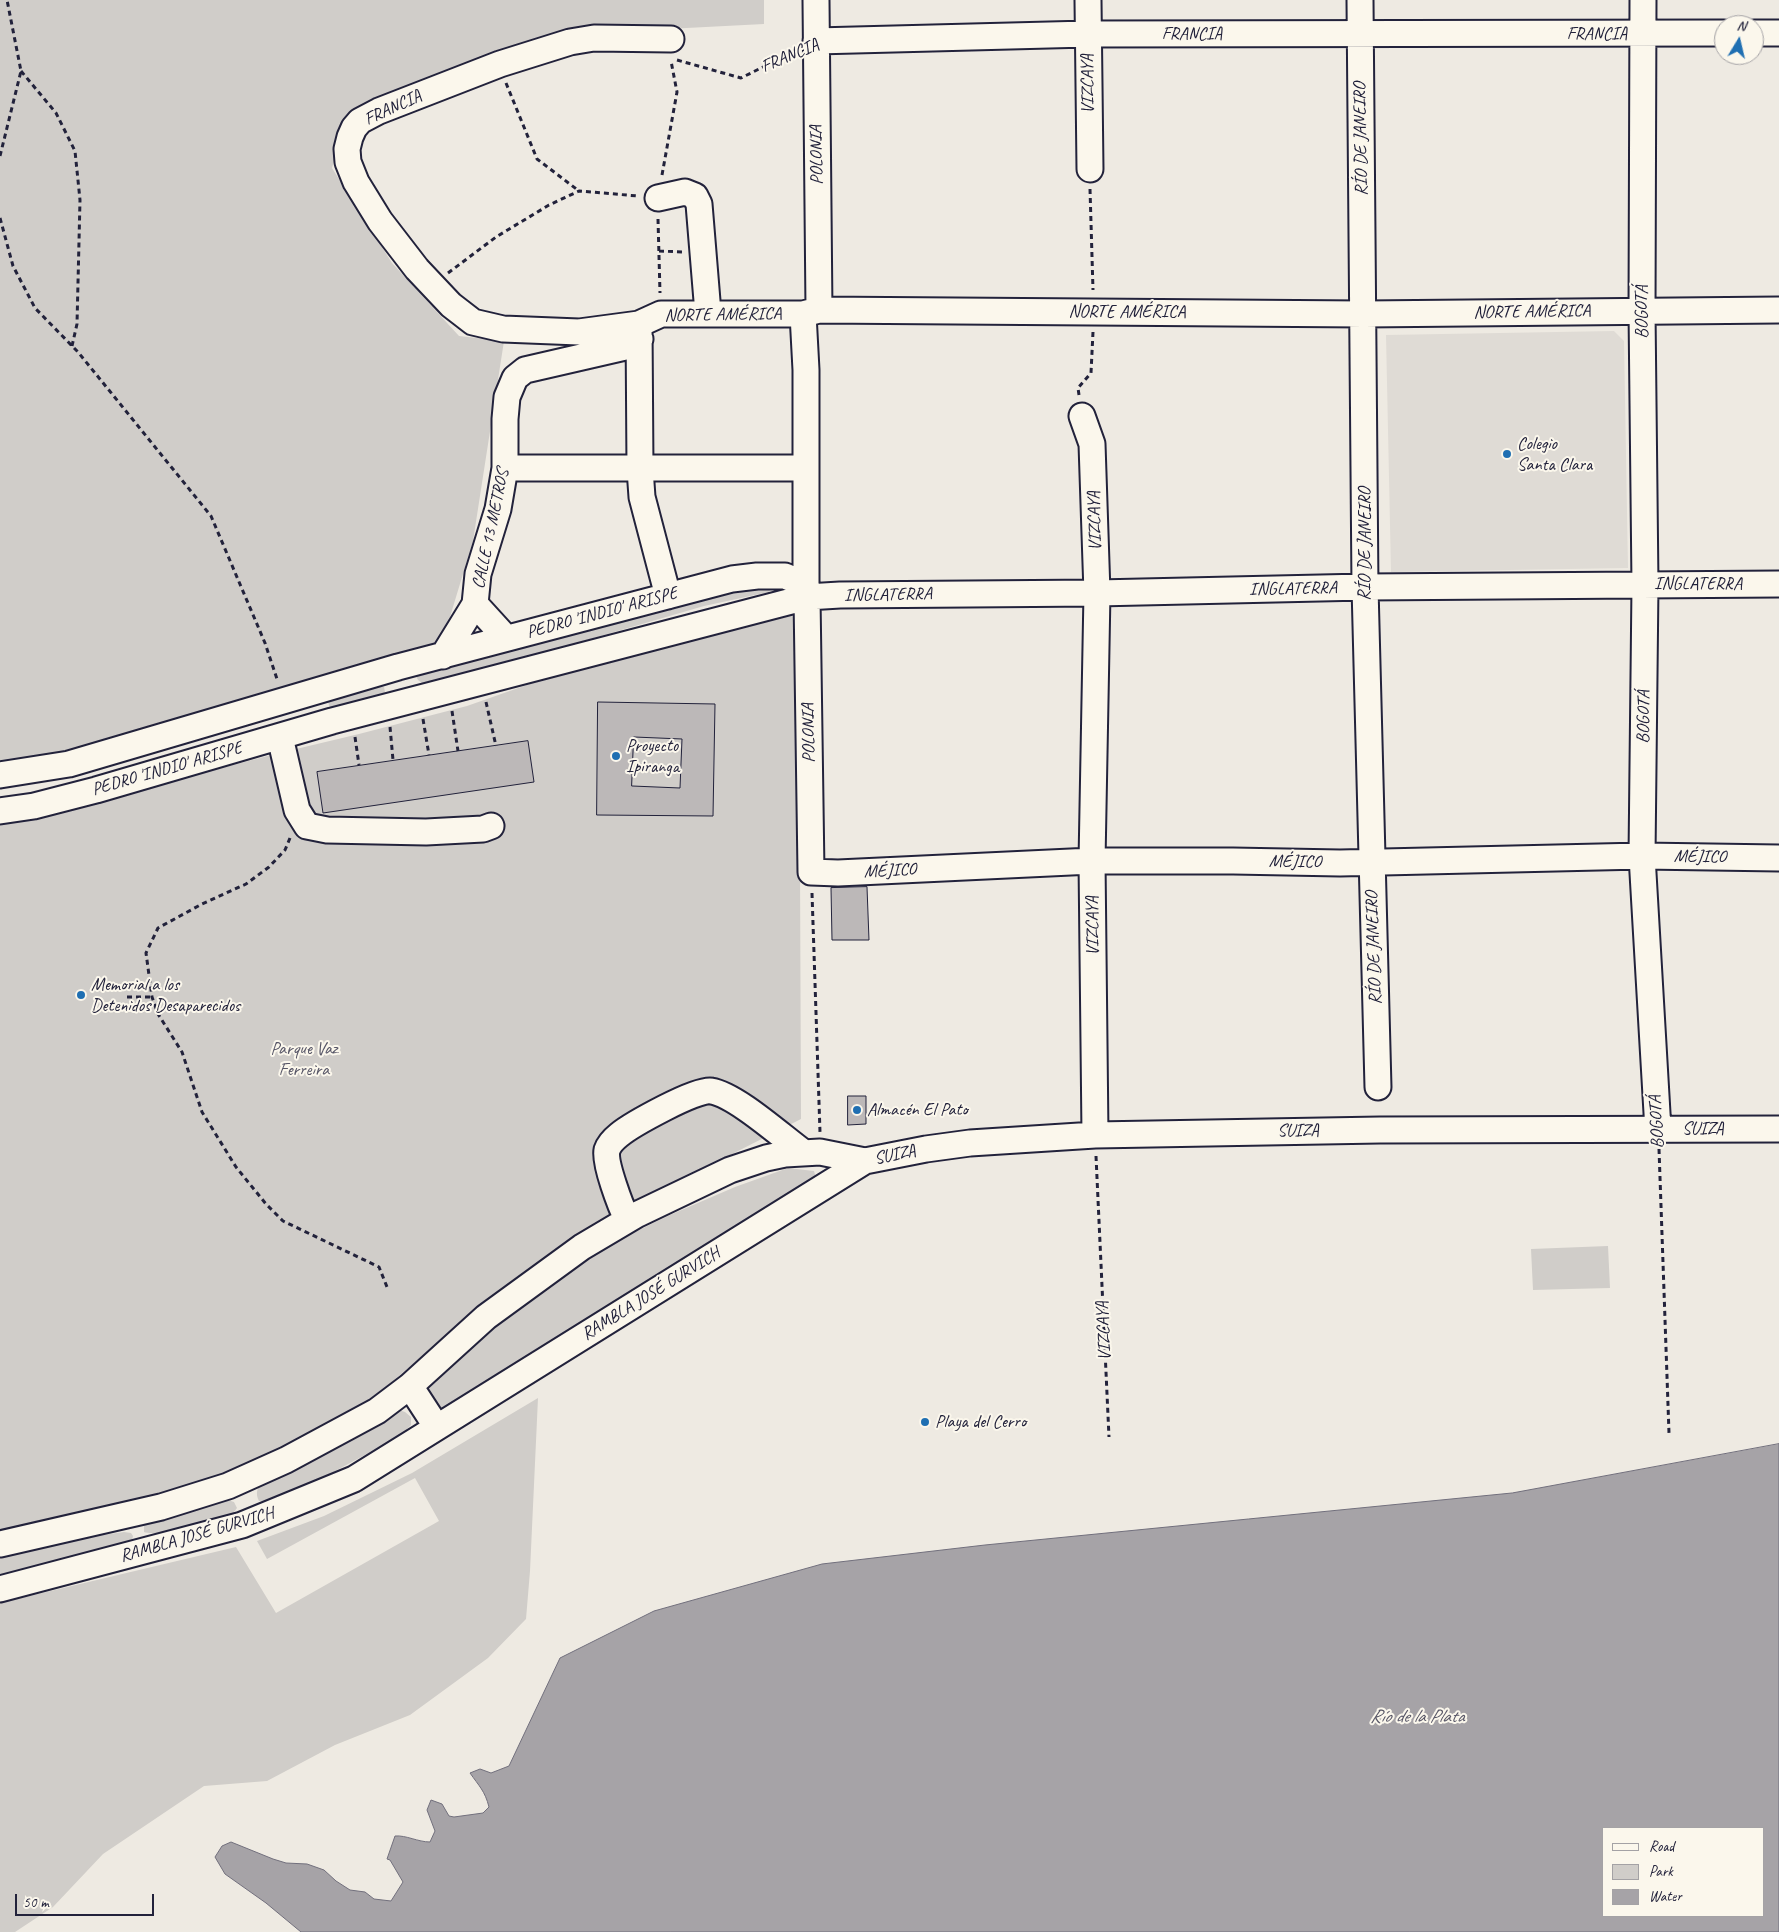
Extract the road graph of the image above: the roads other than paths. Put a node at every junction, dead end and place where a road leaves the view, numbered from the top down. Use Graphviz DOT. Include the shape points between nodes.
graph roads {
  1 [pos="816,0"];
  2 [pos="1088,0"];
  3 [pos="1360,0"];
  4 [pos="1643,0"];
  5 [pos="1714,33"];
  6 [pos="1764,33"];
  7 [pos="1779,33"];
  8 [pos="1088,34"];
  9 [pos="1360,34"];
  10 [pos="1643,34"];
  11 [pos="816,41"];
  12 [pos="671,48"];
  13 [pos="1090,168"];
  14 [pos="658,198"];
  15 [pos="1779,310"];
  16 [pos="1642,311"];
  17 [pos="811,312"];
  18 [pos="708,313"];
  19 [pos="1364,314"];
  20 [pos="478,324"];
  21 [pos="647,326"];
  22 [pos="1082,416"];
  23 [pos="505,468"];
  24 [pos="805,468"];
  25 [pos="640,469"];
  26 [pos="1779,584"];
  27 [pos="1646,585"];
  28 [pos="1365,587"];
  29 [pos="806,591"];
  30 [pos="1097,593"];
  31 [pos="668,596"];
  32 [pos="475,604"];
  33 [pos="506,638"];
  34 [pos="443,656"];
  35 [pos="398,667"];
  36 [pos="322,689"];
  37 [pos="406,702"];
  38 [pos="342,719"];
  39 [pos="280,737"];
  40 [pos="0,775"];
  41 [pos="0,811"];
  42 [pos="491,826"];
  43 [pos="1642,856"];
  44 [pos="1779,858"];
  45 [pos="1092,861"];
  46 [pos="1371,863"];
  47 [pos="812,872"];
  48 [pos="1378,1087"];
  49 [pos="1779,1129"];
  50 [pos="1658,1130"];
  51 [pos="1095,1135"];
  52 [pos="812,1152"];
  53 [pos="865,1161"];
  54 [pos="627,1219"];
  55 [pos="410,1386"];
  56 [pos="436,1426"];
  57 [pos="0,1544"];
  58 [pos="0,1589"];
  1 -- 11 [label="street, POLONIA"];
  2 -- 8 [label="street, VIZCAYA"];
  3 -- 9 [label="street, RÍO DE JANEIRO"];
  4 -- 10 [label="street, BOGOTÁ"];
  5 -- 10 [label="street, FRANCIA"];
  6 -- 7 [label="street"];
  8 -- 9 [label="street, FRANCIA"];
  8 -- 11 [label="street, FRANCIA"];
  8 -- 13 [label="street, VIZCAYA"];
  9 -- 10 [label="street, FRANCIA"];
  9 -- 19 [label="street, RÍO DE JANEIRO"];
  10 -- 16 [label="street, BOGOTÁ"];
  11 -- 17 [label="street, POLONIA"];
  12 -- 20 [label="street, FRANCIA" via="594,38 570,42 500,64 367,117 354,128 347,149 348,162 356,182 380,221 431,285 462,314"];
  14 -- 18 [label="street" via="685,192 695,196 700,204"];
  15 -- 16 [label="street, NORTE AMÉRICA"];
  16 -- 19 [label="street, NORTE AMÉRICA"];
  16 -- 27 [label="street, BOGOTÁ"];
  17 -- 18 [label="street, NORTE AMÉRICA"];
  17 -- 19 [label="street, NORTE AMÉRICA"];
  17 -- 24 [label="street, POLONIA" via="806,370"];
  18 -- 21 [label="street, NORTE AMÉRICA"];
  19 -- 28 [label="street, RÍO DE JANEIRO"];
  20 -- 21 [label="street, NORTE AMÉRICA" via="503,329 569,332"];
  21 -- 23 [label="street, CALLE 13 METROS" via="625,347 525,370 515,378 507,397 504,419"];
  21 -- 25 [label="street"];
  22 -- 30 [label="street, VIZCAYA" via="1092,444"];
  23 -- 25 [label="street"];
  23 -- 32 [label="street, CALLE 13 METROS" via="498,509 478,574"];
  24 -- 25 [label="street"];
  24 -- 29 [label="street, POLONIA"];
  25 -- 31 [label="street" via="642,497"];
  26 -- 27 [label="street, INGLATERRA"];
  27 -- 28 [label="street, INGLATERRA"];
  27 -- 43 [label="street, BOGOTÁ"];
  28 -- 30 [label="street, INGLATERRA"];
  28 -- 46 [label="street, RÍO DE JANEIRO"];
  29 -- 30 [label="street, INGLATERRA" via="840,595"];
  29 -- 31 [label="street, PEDRO 'INDIO' ARISPE" via="785,576 757,576 732,579"];
  29 -- 37 [label="street, PEDRO 'INDIO' ARISPE"];
  29 -- 47 [label="street, POLONIA"];
  30 -- 45 [label="street, VIZCAYA"];
  31 -- 33 [label="street, PEDRO 'INDIO' ARISPE"];
  32 -- 33 [label="street, CALLE 13 METROS"];
  32 -- 34 [label="street, CALLE 13 METROS"];
  33 -- 34 [label="street, PEDRO 'INDIO' ARISPE"];
  34 -- 35 [label="street, PEDRO 'INDIO' ARISPE"];
  35 -- 36 [label="street, PEDRO 'INDIO' ARISPE"];
  35 -- 37 [label="street"];
  36 -- 38 [label="street"];
  36 -- 40 [label="street, PEDRO 'INDIO' ARISPE" via="69,764"];
  37 -- 38 [label="street, PEDRO 'INDIO' ARISPE"];
  38 -- 39 [label="street, PEDRO 'INDIO' ARISPE"];
  39 -- 41 [label="street, PEDRO 'INDIO' ARISPE" via="96,790"];
  39 -- 42 [label="street" via="297,810 307,826 380,832 483,829"];
  43 -- 44 [label="street, MÉJICO"];
  43 -- 46 [label="street, MÉJICO"];
  43 -- 50 [label="street, BOGOTÁ"];
  45 -- 46 [label="street, MÉJICO"];
  45 -- 47 [label="street, MÉJICO"];
  45 -- 51 [label="street, VIZCAYA"];
  46 -- 48 [label="street, RÍO DE JANEIRO"];
  49 -- 50 [label="street, SUIZA"];
  50 -- 51 [label="street, SUIZA" via="1362,1130"];
  51 -- 53 [label="street, SUIZA" via="970,1143"];
  52 -- 53 [label="street, SUIZA"];
  52 -- 54 [label="street" via="766,1158 730,1170"];
  52 -- 54 [label="street" via="728,1095 709,1090 634,1125 611,1143 607,1152 614,1188"];
  53 -- 56 [label="street, RAMBLA JOSÉ GURVICH"];
  54 -- 55 [label="street" via="572,1254 486,1317"];
  55 -- 56 [label="street"];
  55 -- 57 [label="street" via="377,1411 286,1460 228,1486 160,1507"];
  56 -- 58 [label="street, RAMBLA JOSÉ GURVICH" via="354,1478 242,1526"];
}
